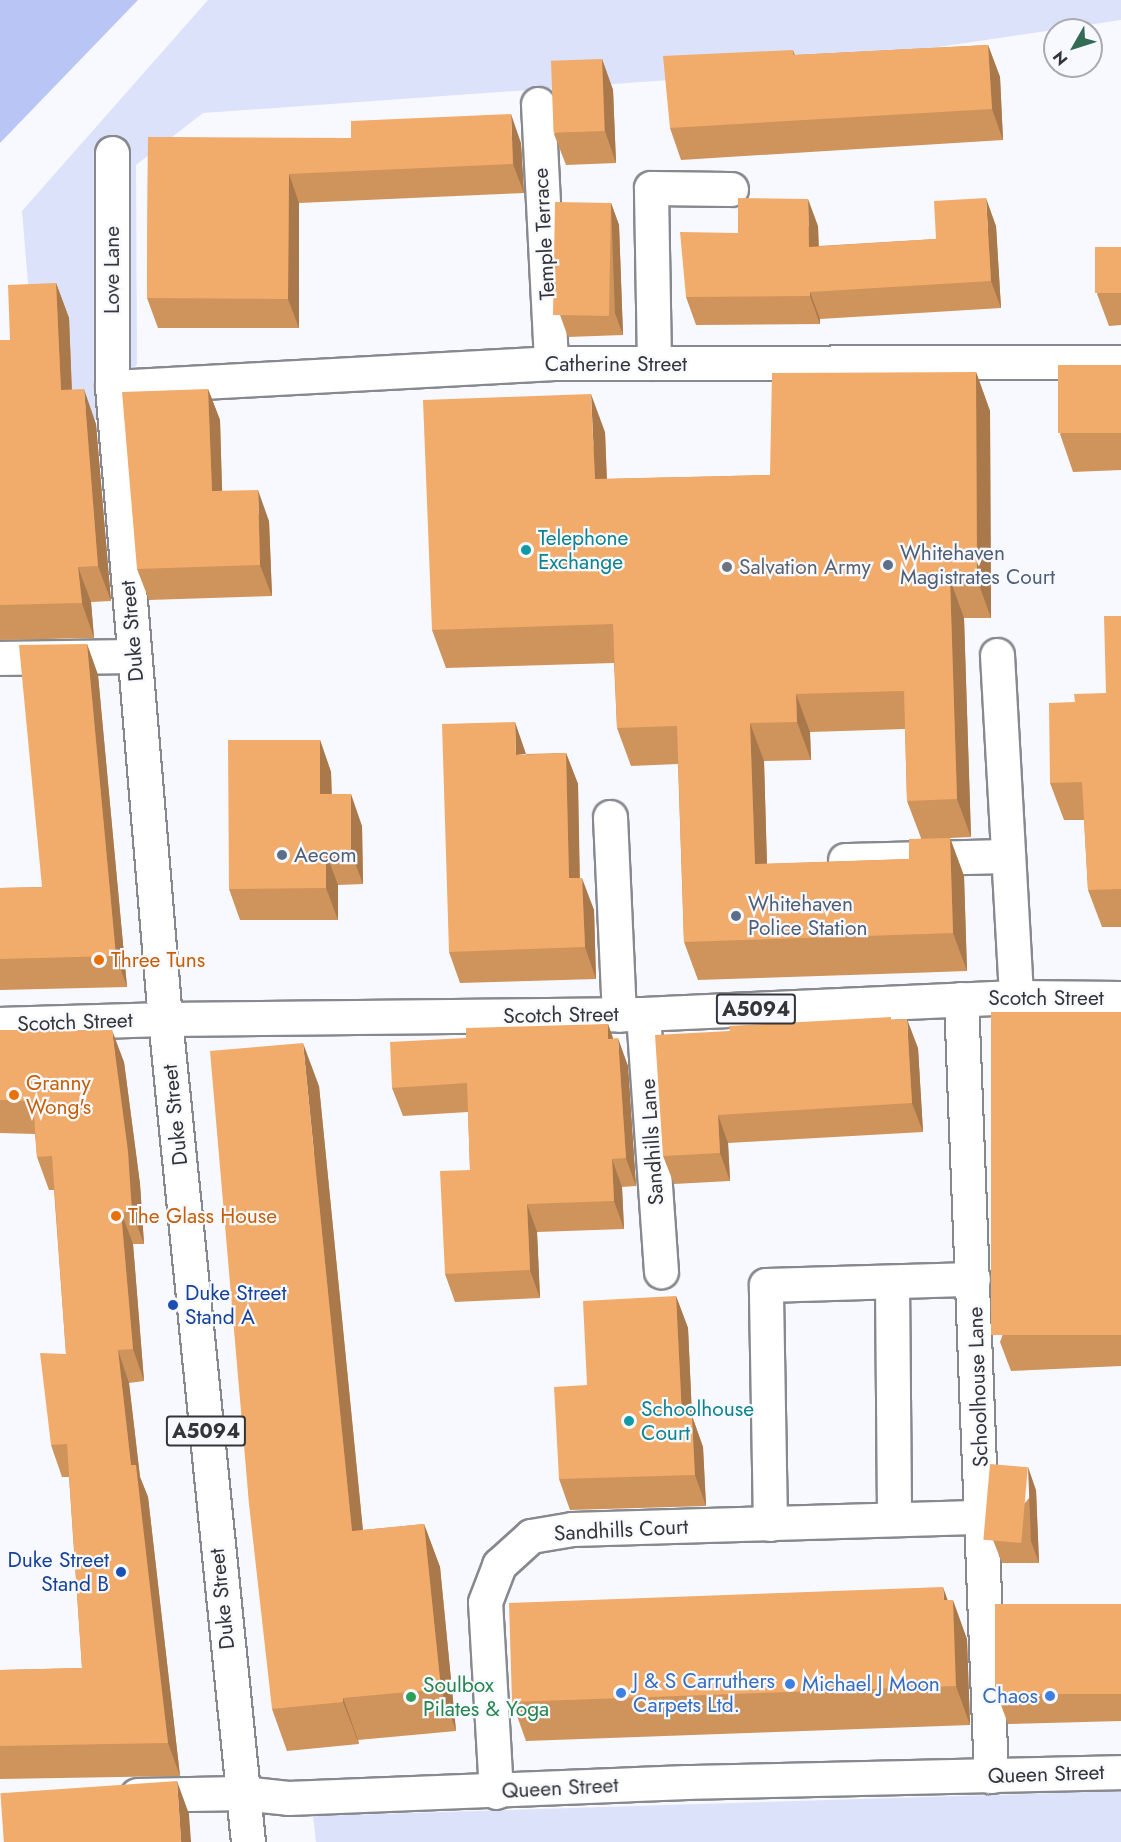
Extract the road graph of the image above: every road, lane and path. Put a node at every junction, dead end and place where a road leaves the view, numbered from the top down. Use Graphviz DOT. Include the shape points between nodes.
graph roads {
  1 [pos="538,104"];
  2 [pos="112,153"];
  3 [pos="732,189"];
  4 [pos="1121,362"];
  5 [pos="551,363"];
  6 [pos="654,363"];
  7 [pos="112,387"];
  8 [pos="997,654"];
  9 [pos="134,656"];
  10 [pos="0,658"];
  11 [pos="610,817"];
  12 [pos="1008,856"];
  13 [pos="845,860"];
  14 [pos="1016,997"];
  15 [pos="1121,998"];
  16 [pos="962,999"];
  17 [pos="631,1015"];
  18 [pos="165,1019"];
  19 [pos="0,1024"];
  20 [pos="661,1271"];
  21 [pos="973,1279"];
  22 [pos="892,1282"];
  23 [pos="983,1517"];
  24 [pos="894,1519"];
  25 [pos="770,1524"];
  26 [pos="1121,1772"];
  27 [pos="991,1776"];
  28 [pos="242,1792"];
  29 [pos="496,1792"];
  30 [pos="104,1796"];
  31 [pos="248,1842"];
  1 -- 5 [label="street, Temple Terrace"];
  2 -- 7 [label="street, Love Lane"];
  3 -- 6 [label="street" via="651,188"];
  4 -- 6 [label="street, Catherine Street"];
  5 -- 6 [label="street, Catherine Street"];
  5 -- 7 [label="street, Catherine Street"];
  7 -- 9 [label="street, Duke Street"];
  8 -- 12 [label="street"];
  9 -- 10 [label="street"];
  9 -- 18 [label="street, Duke Street"];
  11 -- 17 [label="street, Sandhills Lane"];
  12 -- 13 [label="street"];
  12 -- 14 [label="street"];
  14 -- 15 [label="street, Scotch Street / A5094"];
  14 -- 16 [label="street, Scotch Street / A5094"];
  16 -- 17 [label="street, Scotch Street / A5094"];
  16 -- 21 [label="street, Schoolhouse Lane"];
  17 -- 18 [label="street, Scotch Street / A5094"];
  17 -- 20 [label="street, Sandhills Lane"];
  18 -- 19 [label="street, Scotch Street"];
  18 -- 28 [label="street, Duke Street / A5094"];
  21 -- 22 [label="street"];
  21 -- 23 [label="street, Schoolhouse Lane"];
  22 -- 24 [label="street"];
  22 -- 25 [label="street" via="766,1285"];
  23 -- 24 [label="street, Sandhills Court"];
  23 -- 27 [label="street, Schoolhouse Lane"];
  24 -- 25 [label="street, Sandhills Court"];
  25 -- 29 [label="street, Sandhills Court" via="572,1529 531,1536 499,1565 485,1602"];
  26 -- 27 [label="street, Queen Street"];
  27 -- 29 [label="street, Queen Street" via="687,1782"];
  28 -- 29 [label="street, Queen Street" via="288,1798"];
  28 -- 30 [label="street, Queen Street"];
  28 -- 31 [label="street, Duke Street / A5094"];
}
